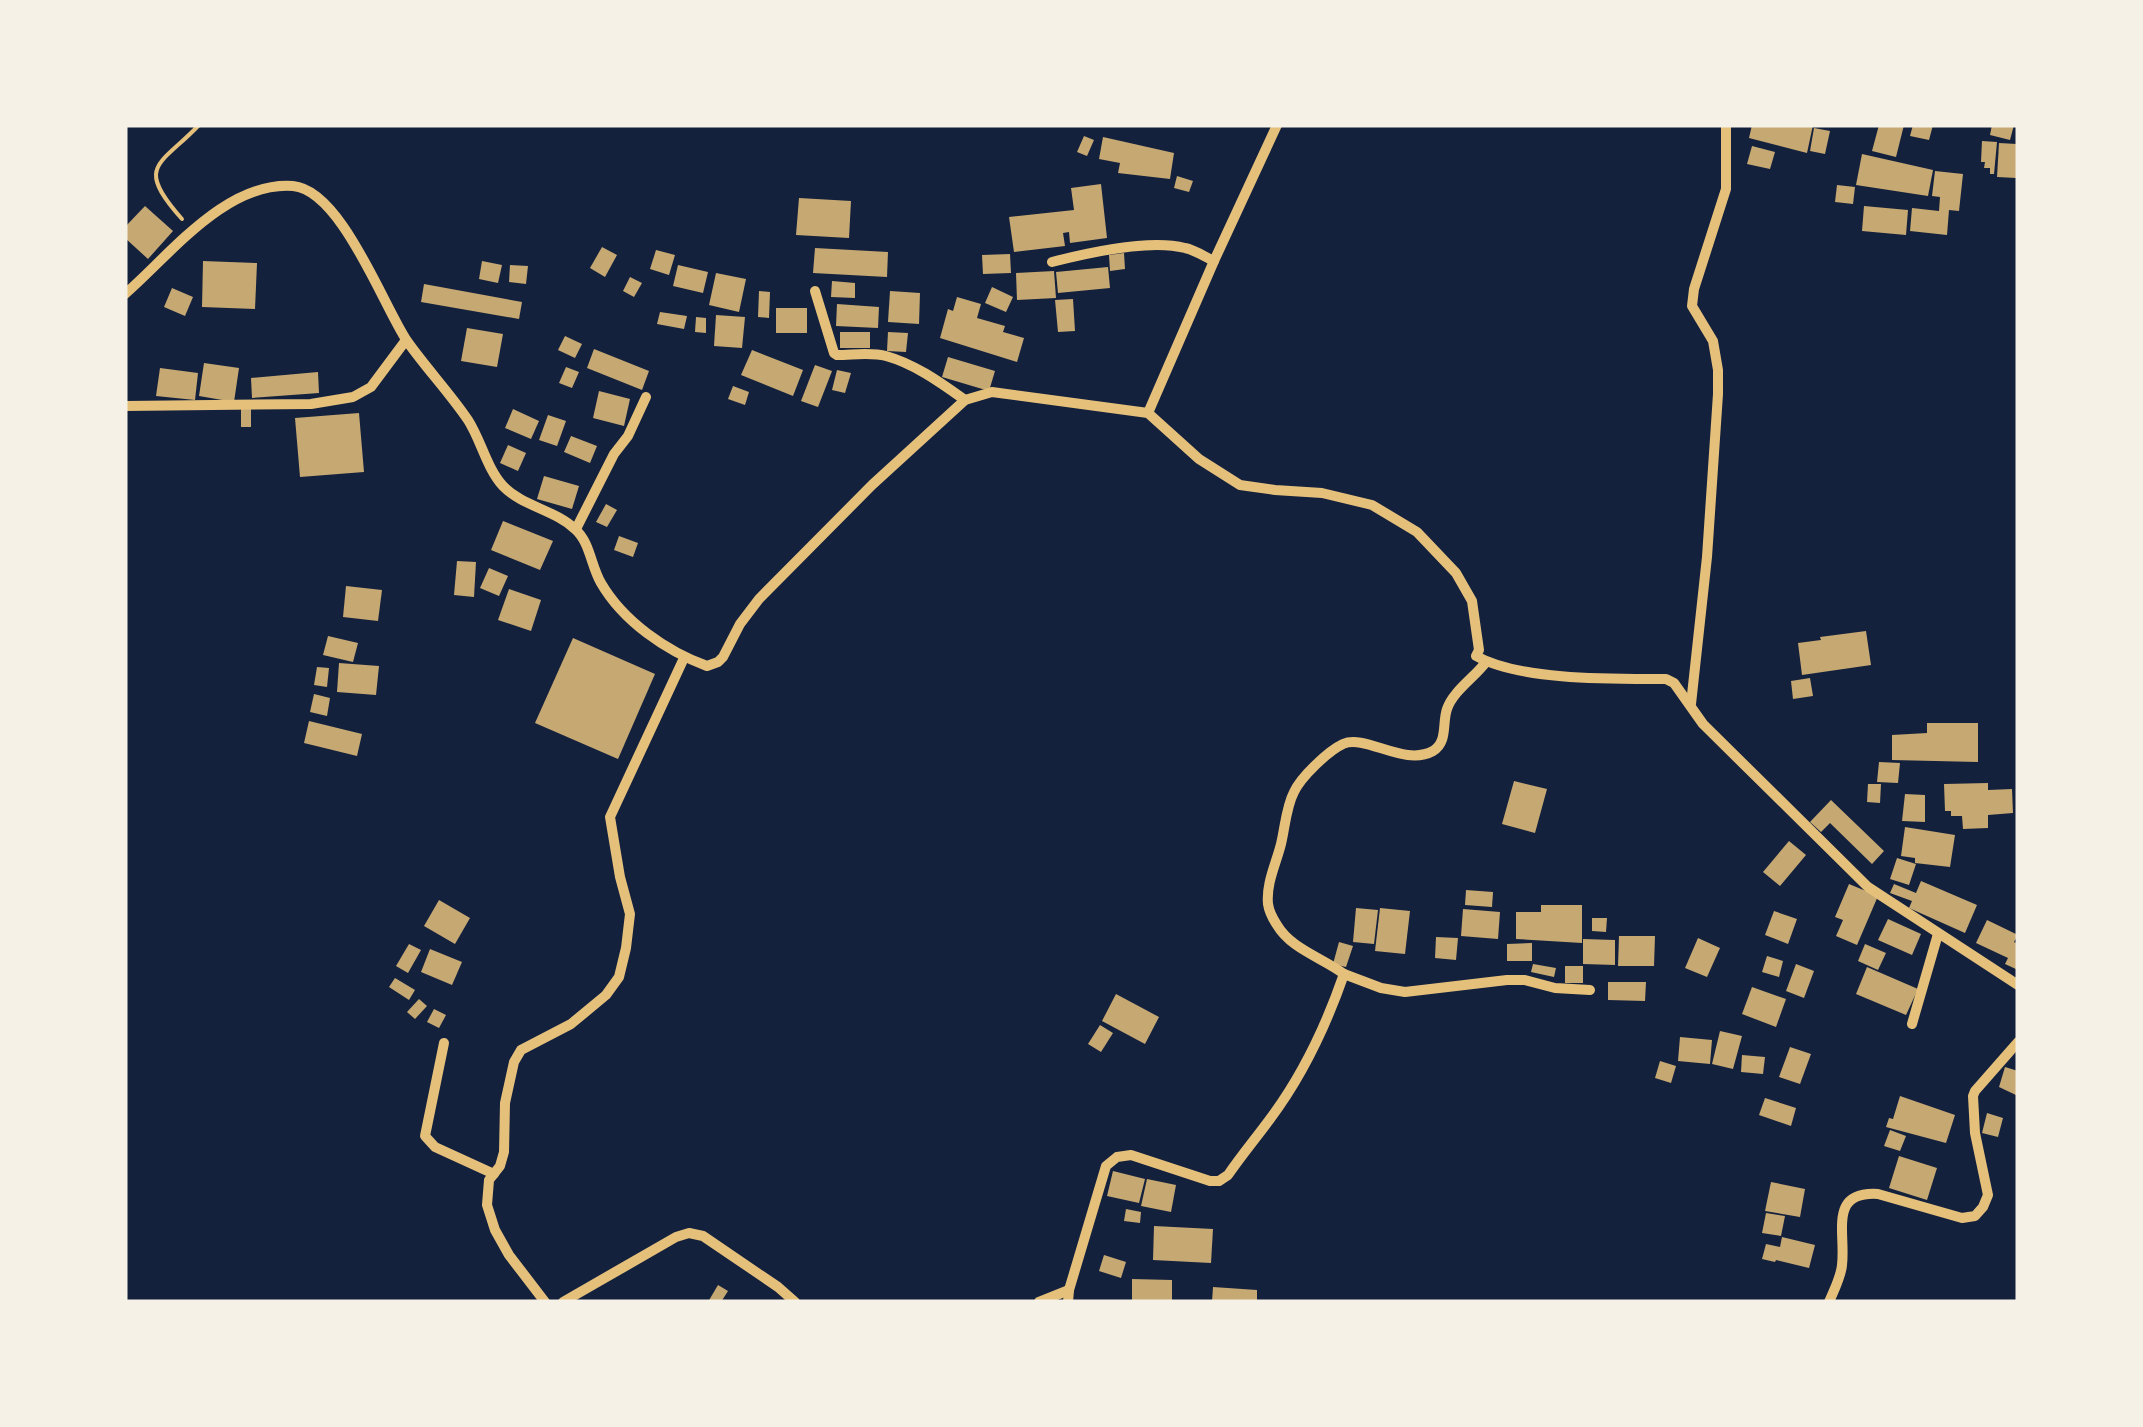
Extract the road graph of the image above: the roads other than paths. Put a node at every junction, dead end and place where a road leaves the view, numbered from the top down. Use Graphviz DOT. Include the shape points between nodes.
graph roads {
  1 [pos="1278,125"];
  2 [pos="1726,125"];
  3 [pos="1214,261"];
  4 [pos="1052,262"];
  5 [pos="816,292"];
  6 [pos="125,294"];
  7 [pos="406,340"];
  8 [pos="646,397"];
  9 [pos="965,400"];
  10 [pos="125,406"];
  11 [pos="1148,413"];
  12 [pos="576,530"];
  13 [pos="684,658"];
  14 [pos="1486,662"];
  15 [pos="1692,704"];
  16 [pos="1938,934"];
  17 [pos="1344,974"];
  18 [pos="2018,985"];
  19 [pos="1590,990"];
  20 [pos="1912,1024"];
  21 [pos="444,1042"];
  22 [pos="2018,1042"];
  23 [pos="494,1174"];
  24 [pos="1069,1296"];
  25 [pos="545,1302"];
  26 [pos="563,1302"];
  27 [pos="795,1302"];
  28 [pos="1039,1302"];
  29 [pos="1829,1302"];
  1 -- 3 [label="street"];
  2 -- 15 [label="street" via="1726,189 1692,306 1713,341 1718,394"];
  3 -- 4 [label="street" via="1155,245"];
  3 -- 11 [label="street"];
  5 -- 9 [label="street" via="834,353 886,356"];
  6 -- 7 [label="street" via="210,216 247,195 297,186 318,197 357,247"];
  7 -- 10 [label="street" via="370,387 353,397 311,404"];
  7 -- 12 [label="street" via="469,421 501,484"];
  8 -- 12 [label="street"];
  9 -- 11 [label="street" via="992,392"];
  9 -- 13 [label="street" via="759,599 718,662 707,666"];
  11 -- 14 [label="street" via="1198,460 1240,485 1372,505 1416,532 1468,590 1476,656"];
  12 -- 13 [label="street" via="622,611"];
  13 -- 23 [label="street" via="610,816 630,914 618,977 571,1024 521,1050 505,1103 504,1152"];
  14 -- 15 [label="street" via="1595,678 1666,679"];
  14 -- 17 [label="street" via="1446,710 1444,738 1434,750 1420,755 1341,744 1292,795 1268,908 1288,941"];
  15 -- 16 [label="street" via="1703,724 1868,887"];
  16 -- 18 [label="street"];
  16 -- 20 [label="street"];
  17 -- 19 [label="street" via="1405,992 1507,980"];
  17 -- 24 [label="street" via="1311,1054 1228,1175 1210,1182 1131,1155 1106,1166"];
  21 -- 23 [label="street" via="425,1136"];
  22 -- 29 [label="street" via="1973,1096 1988,1195 1984,1207 1962,1218 1878,1194 1853,1198 1841,1220 1842,1270"];
  23 -- 25 [label="street" via="487,1205 495,1230"];
  24 -- 28 [label="street"];
  26 -- 27 [label="street" via="689,1233"];
}
